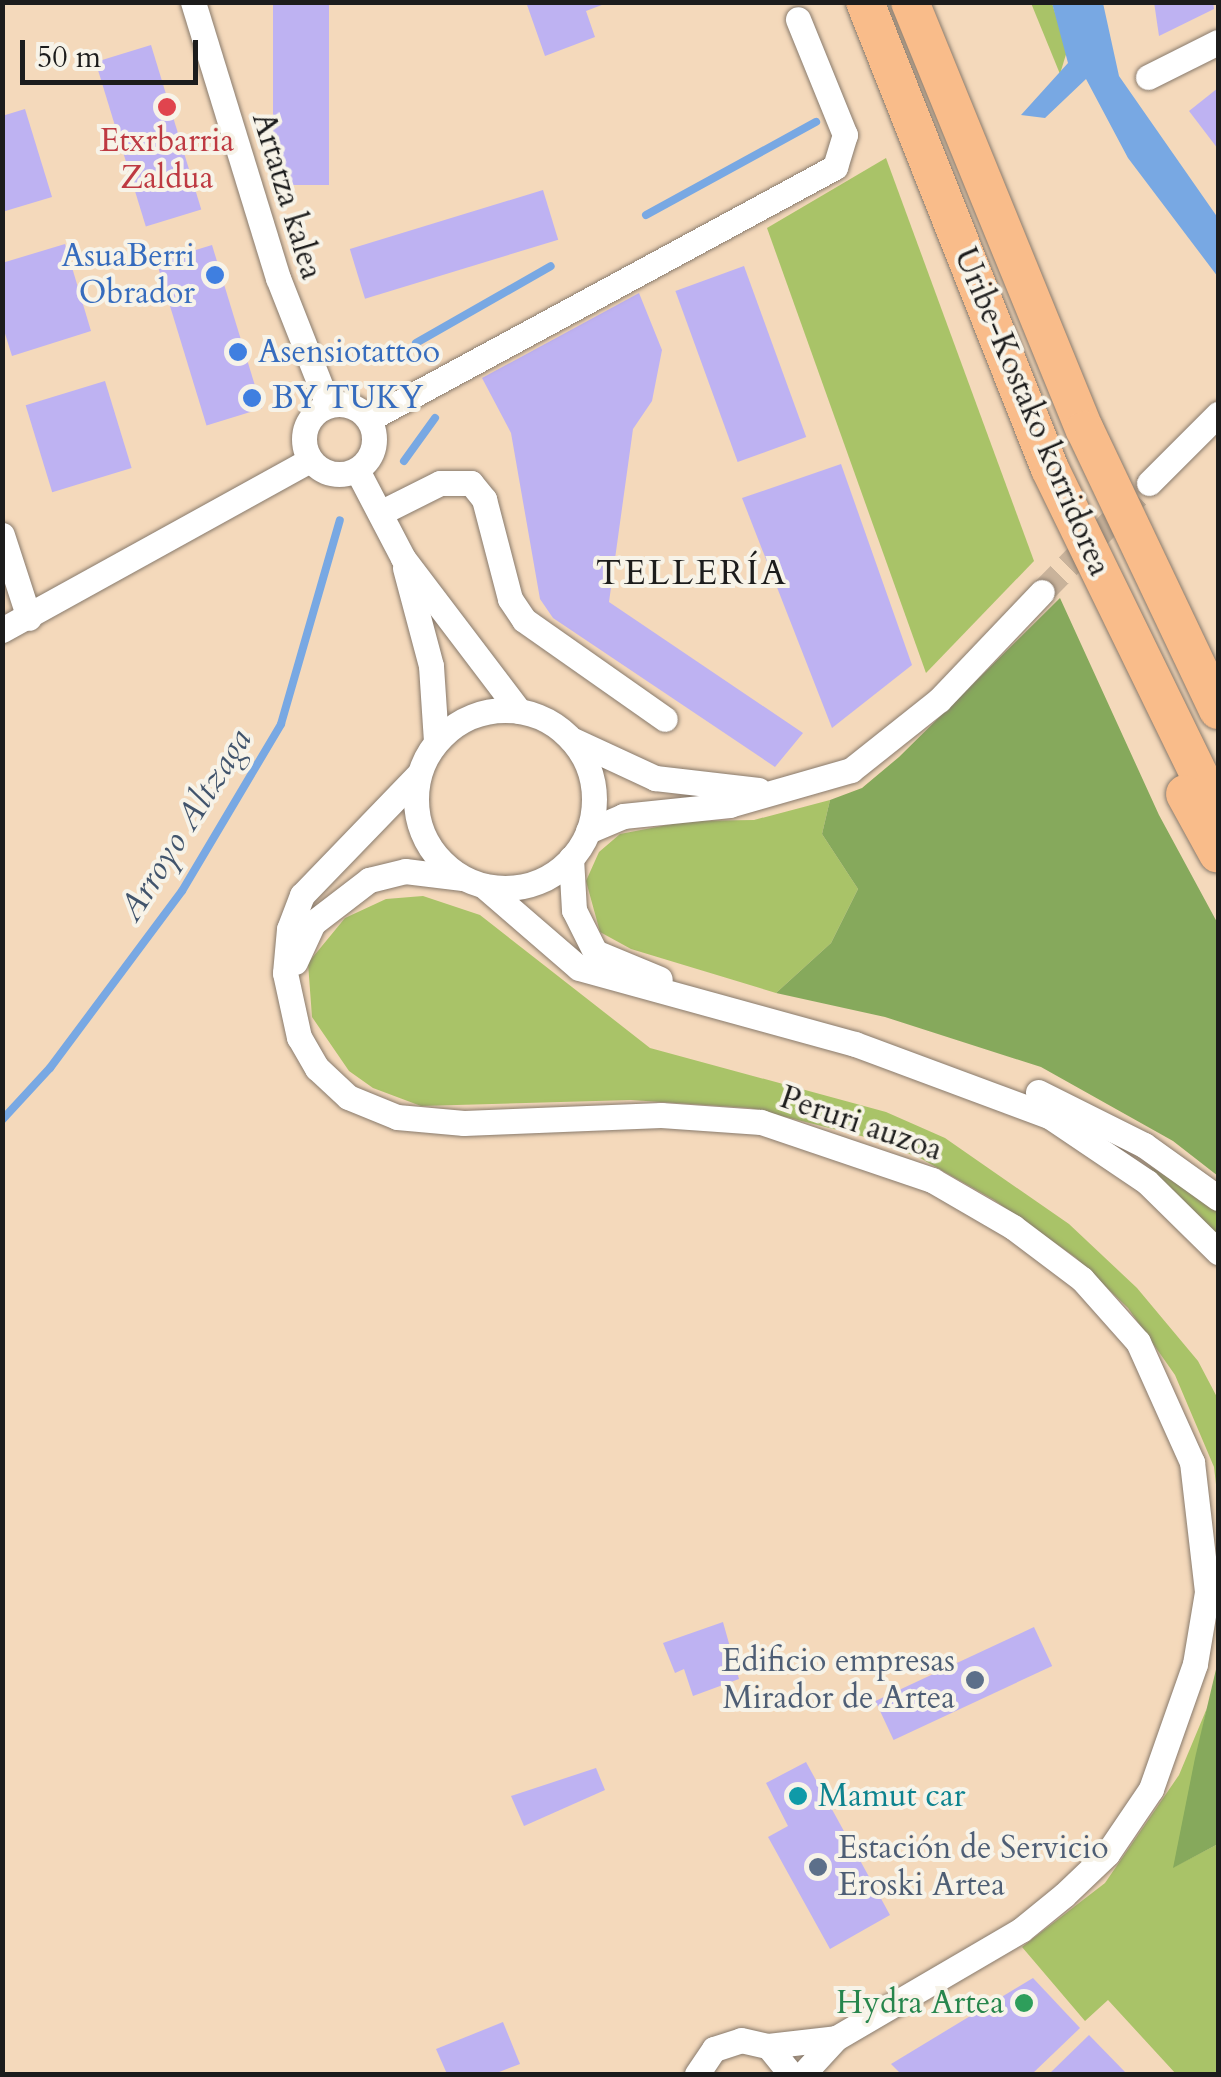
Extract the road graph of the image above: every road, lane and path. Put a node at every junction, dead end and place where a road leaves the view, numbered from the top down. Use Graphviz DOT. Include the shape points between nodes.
graph roads {
  1 [pos="193,2"];
  2 [pos="864,2"];
  3 [pos="910,2"];
  4 [pos="798,19"];
  5 [pos="1218,42"];
  6 [pos="1148,77"];
  7 [pos="328,406"];
  8 [pos="1218,414"];
  9 [pos="368,419"];
  10 [pos="310,460"];
  11 [pos="1050,469"];
  12 [pos="357,470"];
  13 [pos="1149,484"];
  14 [pos="380,514"];
  15 [pos="2,535"];
  16 [pos="403,558"];
  17 [pos="1042,592"];
  18 [pos="28,618"];
  19 [pos="2,630"];
  20 [pos="1135,704"];
  21 [pos="519,710"];
  22 [pos="1218,710"];
  23 [pos="664,719"];
  24 [pos="572,739"];
  25 [pos="436,742"];
  26 [pos="418,775"];
  27 [pos="788,790"];
  28 [pos="1218,813"];
  29 [pos="588,831"];
  30 [pos="1218,854"];
  31 [pos="572,858"];
  32 [pos="1218,873"];
  33 [pos="473,882"];
  34 [pos="294,1002"];
  35 [pos="1218,1198"];
  36 [pos="1218,1252"];
  37 [pos="836,2038"];
  38 [pos="768,2046"];
  39 [pos="697,2074"];
  40 [pos="791,2074"];
  41 [pos="802,2074"];
  1 -- 7 [label="street, Artatza kalea" via="278,278"];
  2 -- 11 [label="highway, Uribe-Kostako korridorea"];
  3 -- 22 [label="highway, Uribe-Kostako korridorea" via="1085,430"];
  4 -- 9 [label="street" via="845,135 835,167"];
  5 -- 6 [label="street"];
  7 -- 9 [label="street" via="350,405"];
  7 -- 10 [label="street" via="304,434"];
  8 -- 13 [label="street"];
  9 -- 12 [label="street" via="375,441"];
  10 -- 12 [label="street" via="337,475"];
  10 -- 18 [label="street"];
  11 -- 20 [label="highway"];
  11 -- 28 [label="highway, Uribe-Kostako korridorea"];
  12 -- 14 [label="street"];
  14 -- 16 [label="street"];
  14 -- 23 [label="street" via="440,483 472,483 484,499 510,599 524,620"];
  15 -- 18 [label="street"];
  16 -- 21 [label="street"];
  16 -- 25 [label="street" via="431,666"];
  17 -- 27 [label="street" via="885,748 850,770"];
  18 -- 19 [label="street"];
  20 -- 30 [label="highway"];
  20 -- 32 [label="highway"];
  21 -- 24 [label="street"];
  21 -- 25 [label="street" via="474,715"];
  24 -- 27 [label="street" via="655,778"];
  24 -- 29 [label="street" via="593,783"];
  25 -- 26 [label="street"];
  26 -- 33 [label="street" via="422,834 438,859"];
  26 -- 34 [label="street" via="302,894 285,972"];
  27 -- 29 [label="street" via="729,806 623,816"];
  29 -- 31 [label="street"];
  31 -- 33 [label="street" via="531,884"];
  31 -- 35 [label="street" via="574,910 595,952 652,976 860,1031 1039,1093 1144,1146"];
  33 -- 34 [label="street" via="405,871 369,880 337,899 296,953"];
  33 -- 36 [label="street" via="578,968 855,1044 1050,1116 1147,1182"];
  34 -- 37 [label="street, Peruri auzoa" via="299,1037 317,1068 348,1097 397,1117 464,1123 661,1116 762,1122 932,1180 1013,1227 1082,1279 1138,1342 1172,1406 1192,1462 1207,1592 1195,1664 1150,1789 1108,1854 1021,1930"];
  37 -- 38 [label="street, Peruri auzoa"];
  37 -- 41 [label="street, Peruri auzoa"];
  38 -- 39 [label="street, Peruri auzoa" via="728,2042"];
  38 -- 40 [label="street"];
}
